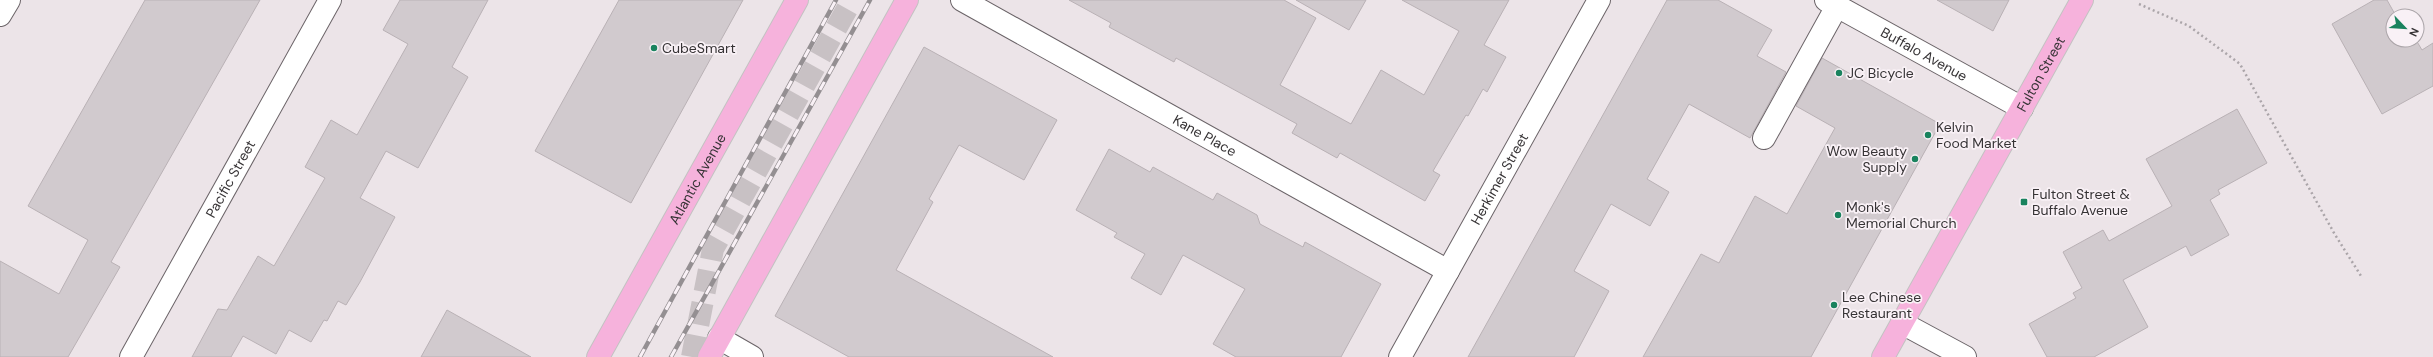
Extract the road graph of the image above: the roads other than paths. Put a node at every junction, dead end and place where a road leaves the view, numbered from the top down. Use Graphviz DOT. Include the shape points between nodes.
graph roads {
  1 [pos="8,0"];
  2 [pos="330,0"];
  3 [pos="797,0"];
  4 [pos="907,0"];
  5 [pos="962,0"];
  6 [pos="1599,0"];
  7 [pos="2082,0"];
  8 [pos="1832,3"];
  9 [pos="0,15"];
  10 [pos="2022,108"];
  11 [pos="1764,138"];
  12 [pos="1448,271"];
  13 [pos="1902,322"];
  14 [pos="714,348"];
  15 [pos="131,357"];
  16 [pos="598,357"];
  17 [pos="752,357"];
  18 [pos="1400,357"];
  19 [pos="1883,357"];
  20 [pos="1965,357"];
  1 -- 9 [label="street"];
  2 -- 15 [label="street, Pacific Street"];
  3 -- 16 [label="main road, Atlantic Avenue"];
  4 -- 14 [label="main road"];
  5 -- 12 [label="street, Kane Place"];
  6 -- 12 [label="street, Herkimer Street"];
  7 -- 10 [label="main road, Fulton Street"];
  8 -- 10 [label="street, Buffalo Avenue"];
  8 -- 11 [label="street"];
  10 -- 13 [label="main road, Fulton Street"];
  12 -- 18 [label="street, Herkimer Street"];
  13 -- 19 [label="main road, Fulton Street"];
  13 -- 20 [label="street"];
  14 -- 17 [label="street"];
}
